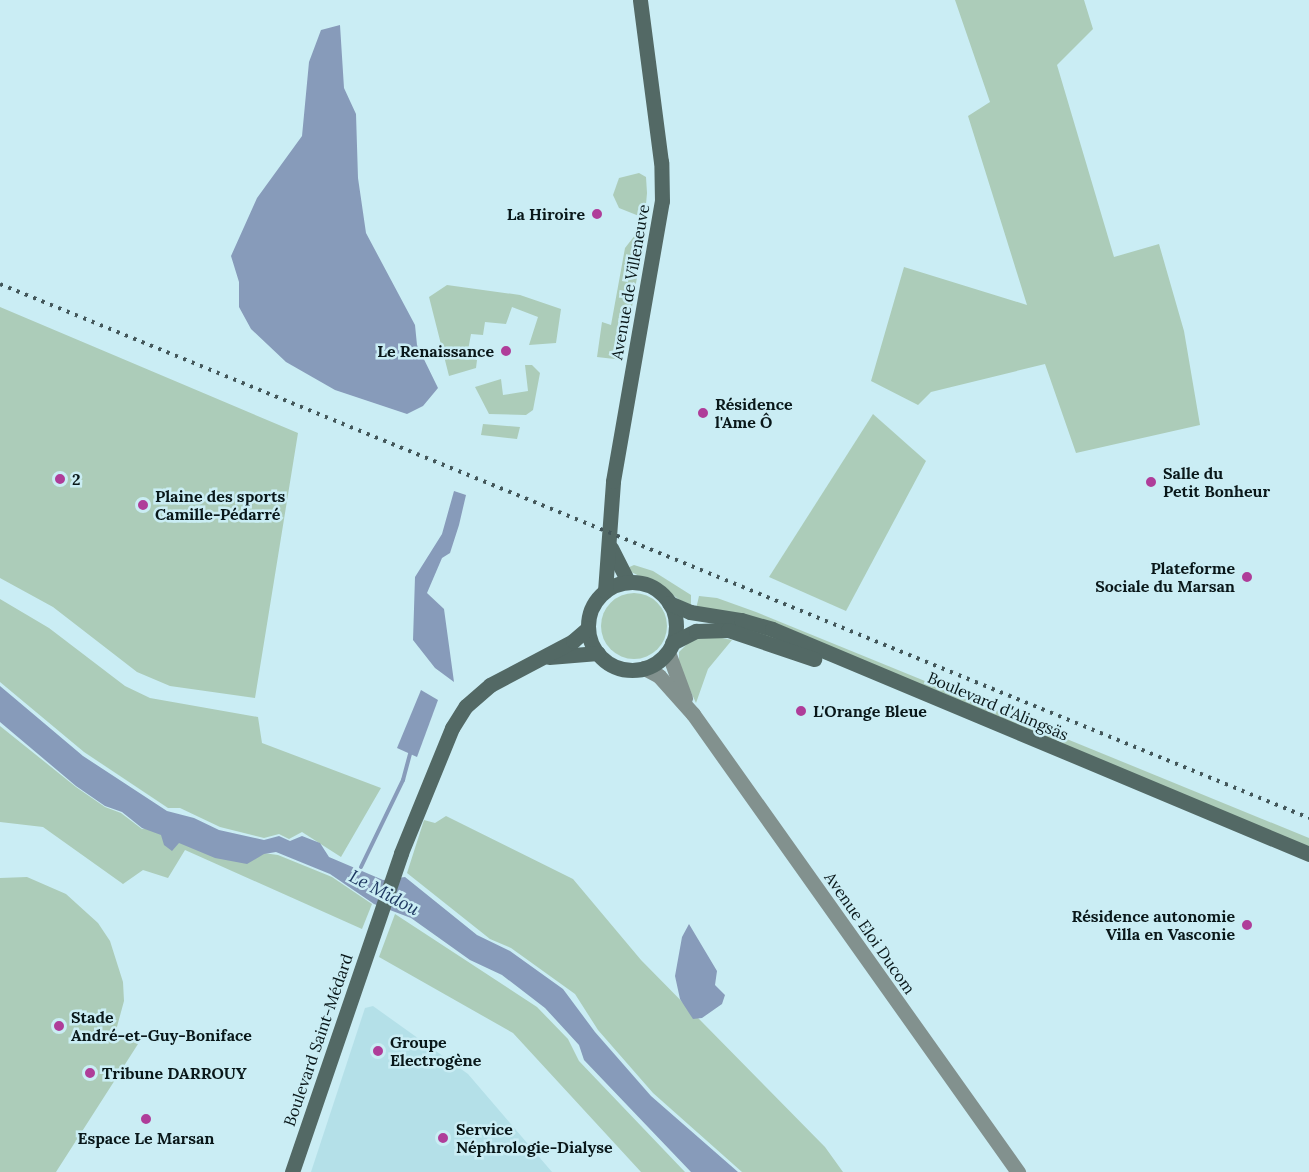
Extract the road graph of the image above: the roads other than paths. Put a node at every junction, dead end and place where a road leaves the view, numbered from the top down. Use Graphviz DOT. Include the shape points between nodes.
graph roads {
  1 [pos="640,0"];
  2 [pos="607,532"];
  3 [pos="628,582"];
  4 [pos="606,591"];
  5 [pos="669,603"];
  6 [pos="588,628"];
  7 [pos="670,647"];
  8 [pos="598,653"];
  9 [pos="537,658"];
  10 [pos="644,668"];
  11 [pos="693,714"];
  12 [pos="1309,854"];
  13 [pos="1309,865"];
  14 [pos="292,1172"];
  15 [pos="1018,1172"];
  1 -- 2 [label="main road, Avenue de Villeneuve" via="661,162 662,201"];
  2 -- 3 [label="main road, Avenue de Villeneuve" via="615,560"];
  2 -- 4 [label="main road, Avenue de Villeneuve"];
  3 -- 4 [label="main road"];
  3 -- 5 [label="main road" via="651,587"];
  4 -- 6 [label="main road" via="595,603"];
  5 -- 7 [label="main road" via="676,623"];
  5 -- 12 [label="main road, Boulevard d'Alingsäs" via="690,612 772,629"];
  6 -- 8 [label="main road"];
  6 -- 9 [label="main road" via="577,638"];
  7 -- 10 [label="main road"];
  7 -- 11 [label="street, Avenue Eloi Ducom"];
  7 -- 13 [label="main road, Boulevard d'Alingsäs" via="696,631 710,629 769,642"];
  8 -- 9 [label="main road"];
  8 -- 10 [label="main road" via="616,667"];
  9 -- 14 [label="main road, Boulevard Saint-Médard" via="490,685 466,706 438,756"];
  10 -- 11 [label="street, Avenue Eloi Ducom" via="659,676"];
  11 -- 15 [label="street, Avenue Eloi Ducom"];
}
